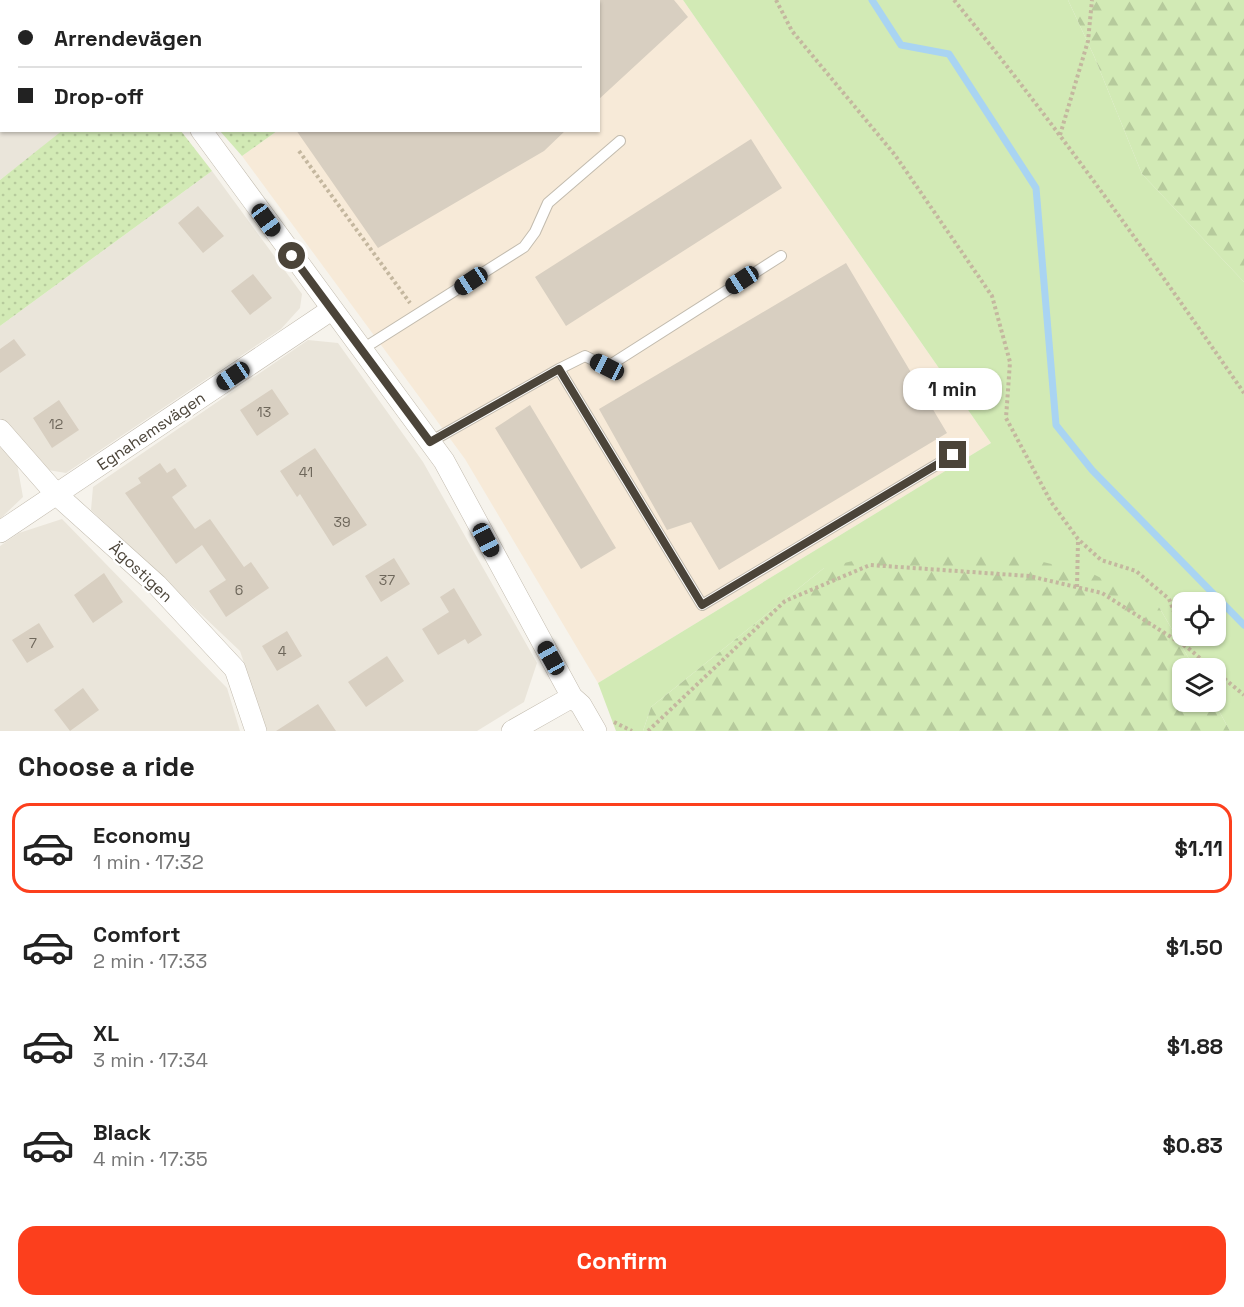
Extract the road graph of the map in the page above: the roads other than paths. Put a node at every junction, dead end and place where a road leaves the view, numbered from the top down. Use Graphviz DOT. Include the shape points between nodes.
graph roads {
  1 [pos="202,132"];
  2 [pos="620,141"];
  3 [pos="781,256"];
  4 [pos="331,310"];
  5 [pos="361,351"];
  6 [pos="559,369"];
  7 [pos="0,430"];
  8 [pos="430,442"];
  9 [pos="953,455"];
  10 [pos="56,494"];
  11 [pos="0,532"];
  12 [pos="572,697"];
  13 [pos="256,731"];
  14 [pos="512,731"];
  15 [pos="596,731"];
  1 -- 4 [label="street"];
  2 -- 5 [label="lane" via="548,203 524,247"];
  3 -- 6 [label="lane" via="607,367 585,356"];
  4 -- 5 [label="street"];
  4 -- 10 [label="street, Egnahemsvägen"];
  5 -- 8 [label="street"];
  6 -- 8 [label="lane"];
  6 -- 9 [label="lane" via="702,605"];
  7 -- 10 [label="street, Ägostigen"];
  8 -- 12 [label="street"];
  10 -- 11 [label="street, Egnahemsvägen"];
  10 -- 13 [label="street, Ägostigen" via="157,585 235,669"];
  12 -- 14 [label="street"];
  12 -- 15 [label="street"];
}
